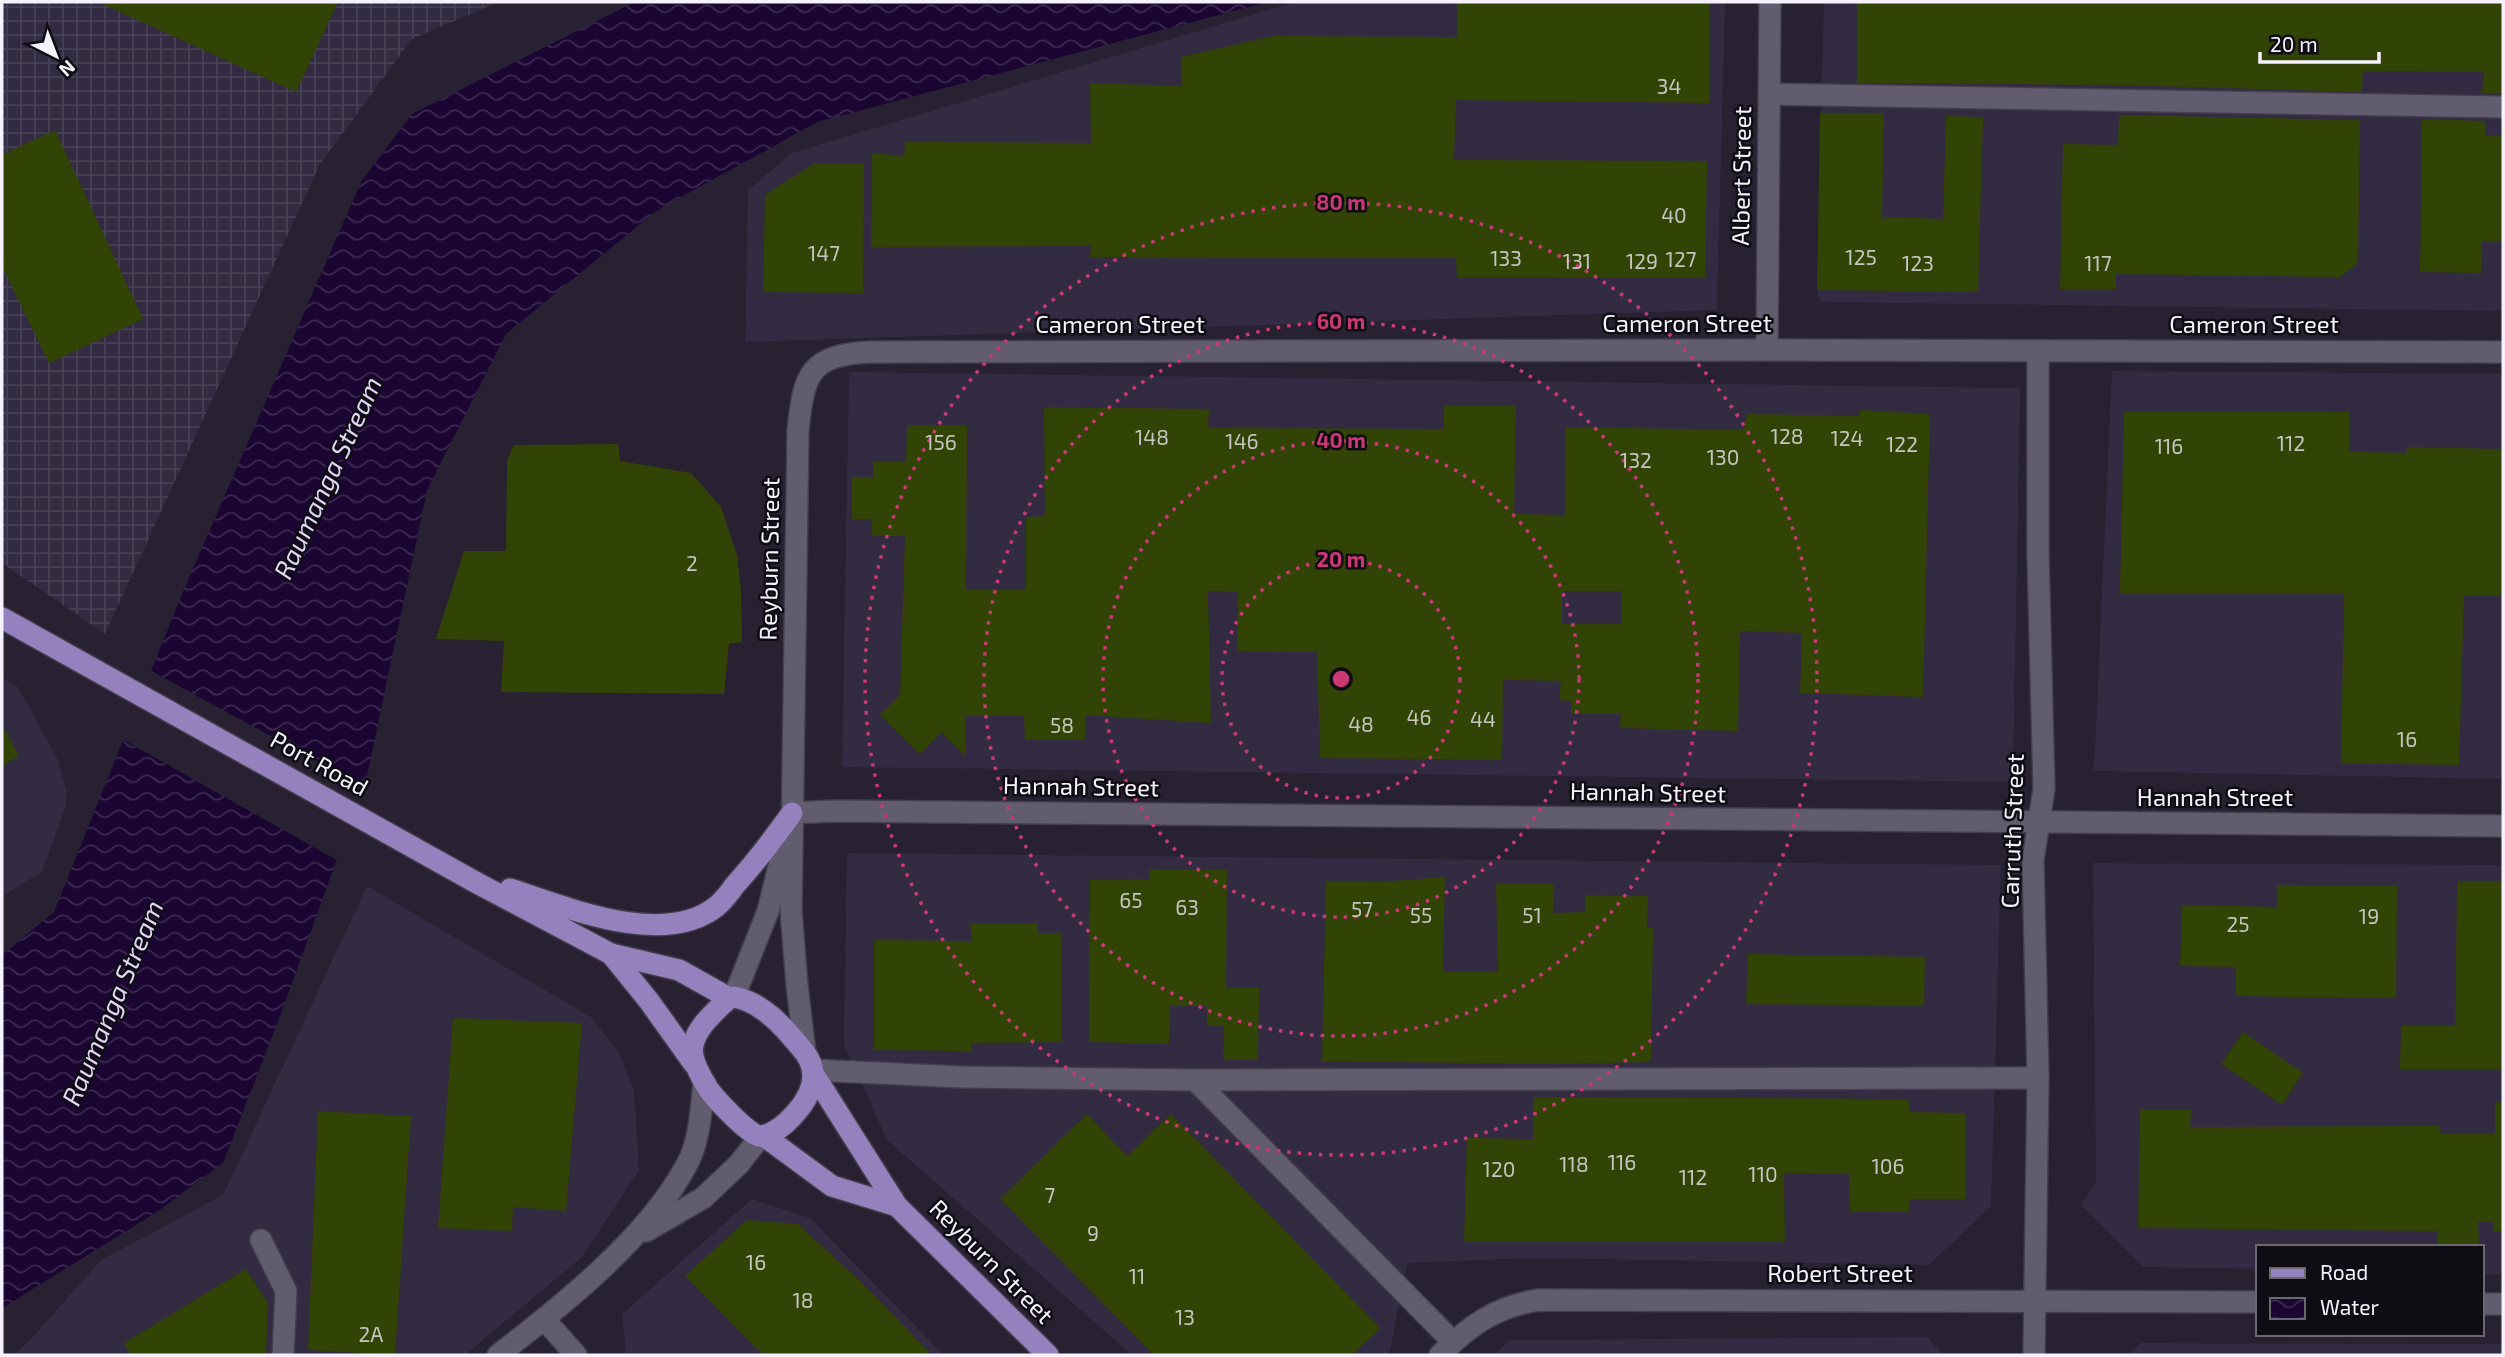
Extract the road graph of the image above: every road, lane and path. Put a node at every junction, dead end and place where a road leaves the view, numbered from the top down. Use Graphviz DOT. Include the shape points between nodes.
graph roads {
  1 [pos="1770,2"];
  2 [pos="1770,94"];
  3 [pos="2503,107"];
  4 [pos="1766,350"];
  5 [pos="2038,351"];
  6 [pos="870,352"];
  7 [pos="2503,352"];
  8 [pos="2,617"];
  9 [pos="792,813"];
  10 [pos="2039,823"];
  11 [pos="2503,826"];
  12 [pos="477,883"];
  13 [pos="611,954"];
  14 [pos="731,998"];
  15 [pos="810,1065"];
  16 [pos="703,1078"];
  17 [pos="2038,1078"];
  18 [pos="1195,1080"];
  19 [pos="763,1136"];
  20 [pos="897,1206"];
  21 [pos="635,1237"];
  22 [pos="261,1240"];
  23 [pos="2035,1301"];
  24 [pos="2256,1302"];
  25 [pos="2484,1304"];
  26 [pos="2503,1304"];
  27 [pos="544,1319"];
  28 [pos="1447,1348"];
  29 [pos="284,1355"];
  30 [pos="498,1355"];
  31 [pos="576,1355"];
  32 [pos="1048,1355"];
  33 [pos="2034,1355"];
  1 -- 2 [label="street, Albert Street"];
  2 -- 3 [label="street"];
  2 -- 4 [label="street, Albert Street"];
  4 -- 5 [label="street, Cameron Street"];
  4 -- 6 [label="street, Cameron Street"];
  5 -- 7 [label="street, Cameron Street"];
  5 -- 10 [label="street, Carruth Street" via="2044,789"];
  6 -- 9 [label="street, Reyburn Street" via="827,359 810,376 801,402"];
  8 -- 12 [label="main road, Port Road"];
  9 -- 10 [label="street, Hannah Street"];
  9 -- 12 [label="main road" via="717,906 672,924 592,915"];
  9 -- 14 [label="street, Reyburn Street" via="768,911"];
  9 -- 15 [label="street, Reyburn Street" via="791,911"];
  10 -- 11 [label="street, Hannah Street"];
  10 -- 17 [label="street, Carruth Street" via="2034,860"];
  12 -- 13 [label="main road, Port Road"];
  13 -- 14 [label="main road, Port Road" via="679,970"];
  13 -- 16 [label="main road, Port Road"];
  14 -- 15 [label="main road" via="751,1002 781,1024"];
  14 -- 16 [label="main road" via="703,1024 693,1045"];
  15 -- 18 [label="street" via="962,1077"];
  15 -- 19 [label="main road" via="810,1095 782,1127"];
  15 -- 20 [label="main road, Reyburn Street"];
  16 -- 19 [label="main road" via="746,1129"];
  16 -- 21 [label="street" via="698,1129 688,1164"];
  17 -- 18 [label="street"];
  17 -- 23 [label="street, Carruth Street"];
  18 -- 28 [label="street"];
  19 -- 20 [label="main road, Reyburn Street" via="832,1186"];
  19 -- 21 [label="street" via="703,1198"];
  20 -- 32 [label="main road, Reyburn Street"];
  21 -- 27 [label="street"];
  22 -- 29 [label="street" via="286,1291"];
  23 -- 24 [label="street, Robert Street"];
  23 -- 28 [label="street, Robert Street" via="1539,1300 1490,1314"];
  23 -- 33 [label="street, Carruth Street"];
  25 -- 26 [label="street"];
  27 -- 30 [label="street"];
  27 -- 31 [label="street"];
}
